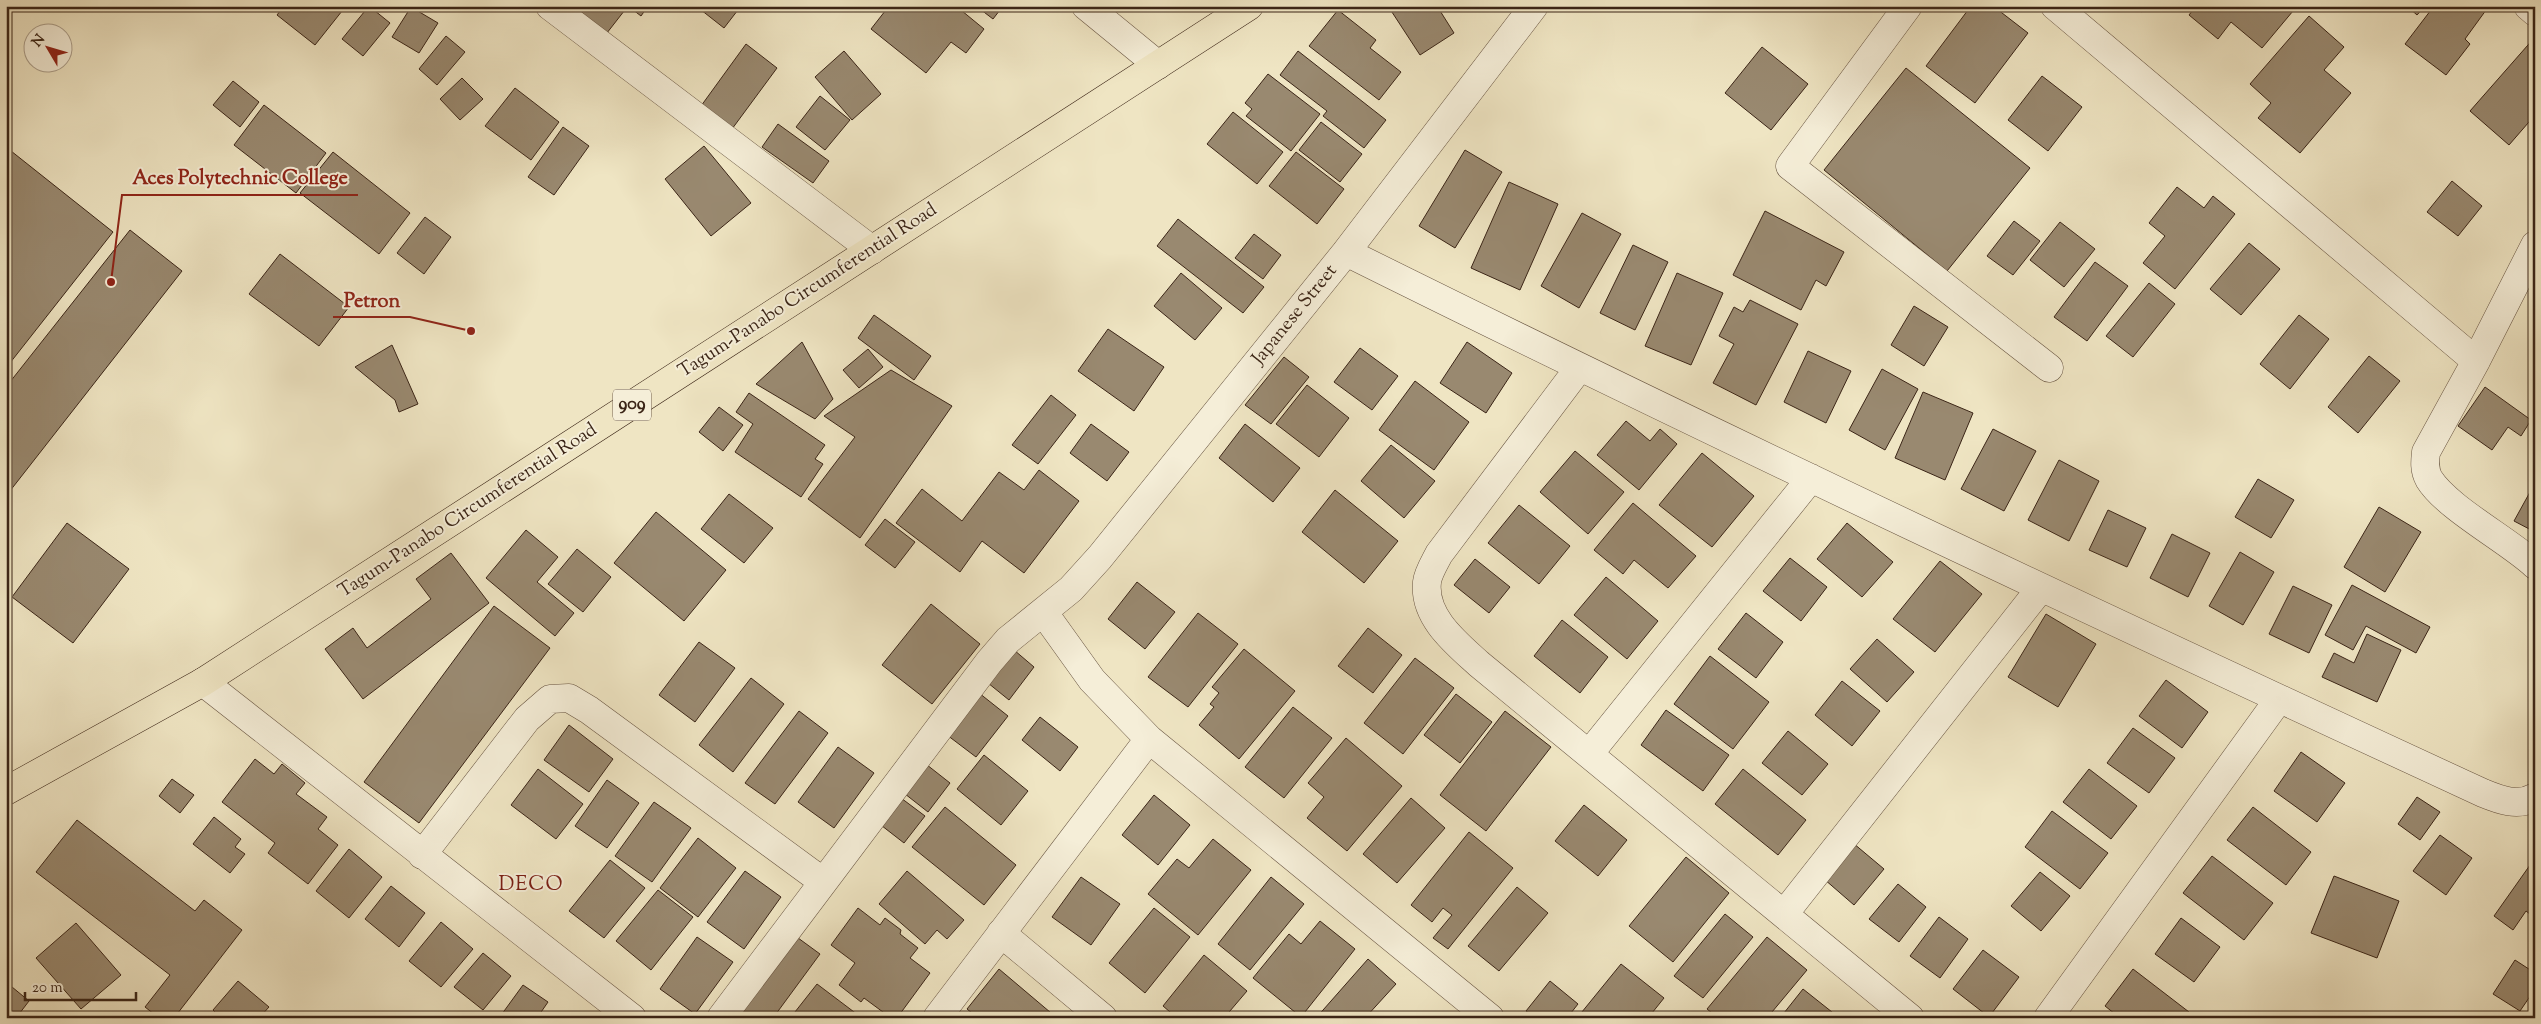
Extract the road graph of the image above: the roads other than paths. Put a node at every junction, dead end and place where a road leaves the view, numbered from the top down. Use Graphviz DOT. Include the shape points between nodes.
graph roads {
  1 [pos="550,6"];
  2 [pos="1086,6"];
  3 [pos="1249,6"];
  4 [pos="1534,6"];
  5 [pos="1908,6"];
  6 [pos="2055,6"];
  7 [pos="2528,6"];
  8 [pos="2535,12"];
  9 [pos="1158,65"];
  10 [pos="2535,245"];
  11 [pos="872,250"];
  12 [pos="1346,252"];
  13 [pos="2476,361"];
  14 [pos="1579,368"];
  15 [pos="2049,368"];
  16 [pos="1811,478"];
  17 [pos="2535,566"];
  18 [pos="2040,589"];
  19 [pos="1044,613"];
  20 [pos="203,682"];
  21 [pos="2279,699"];
  22 [pos="1149,739"];
  23 [pos="1589,754"];
  24 [pos="6,791"];
  25 [pos="2535,797"];
  26 [pos="422,855"];
  27 [pos="822,882"];
  28 [pos="1784,914"];
  29 [pos="1001,933"];
  30 [pos="632,1018"];
  31 [pos="721,1018"];
  32 [pos="937,1018"];
  33 [pos="1103,1018"];
  34 [pos="1490,1018"];
  35 [pos="1910,1018"];
  36 [pos="2048,1018"];
  1 -- 11 [label="street"];
  2 -- 9 [label="street"];
  3 -- 9 [label="main road, Tagum-Panabo Circumferential Road / 909"];
  4 -- 12 [label="street, Japanese Street"];
  5 -- 15 [label="street" via="1790,166"];
  6 -- 13 [label="street"];
  7 -- 8 [label="street"];
  9 -- 11 [label="main road, Tagum-Panabo Circumferential Road / 909"];
  10 -- 13 [label="street"];
  11 -- 20 [label="main road, Tagum-Panabo Circumferential Road / 909"];
  12 -- 14 [label="street"];
  12 -- 19 [label="street, Japanese Street" via="1100,557"];
  13 -- 17 [label="street" via="2426,452 2425,466 2429,478 2451,501"];
  14 -- 16 [label="street"];
  14 -- 23 [label="street" via="1439,554 1427,582 1430,608 1446,632 1479,664"];
  16 -- 18 [label="street"];
  16 -- 23 [label="street"];
  18 -- 21 [label="street"];
  18 -- 28 [label="street"];
  19 -- 22 [label="street" via="1092,680"];
  19 -- 27 [label="street, Japanese Street" via="1008,640 988,662"];
  20 -- 24 [label="main road, Tagum-Panabo Circumferential Road / 909"];
  20 -- 26 [label="street"];
  21 -- 25 [label="street" via="2504,802 2527,802"];
  21 -- 36 [label="street"];
  22 -- 29 [label="street"];
  22 -- 34 [label="street"];
  23 -- 28 [label="street"];
  26 -- 27 [label="street" via="527,719 550,698 569,698"];
  26 -- 30 [label="street"];
  27 -- 31 [label="street, Japanese Street"];
  28 -- 35 [label="street"];
  29 -- 32 [label="street"];
  29 -- 33 [label="street"];
}
